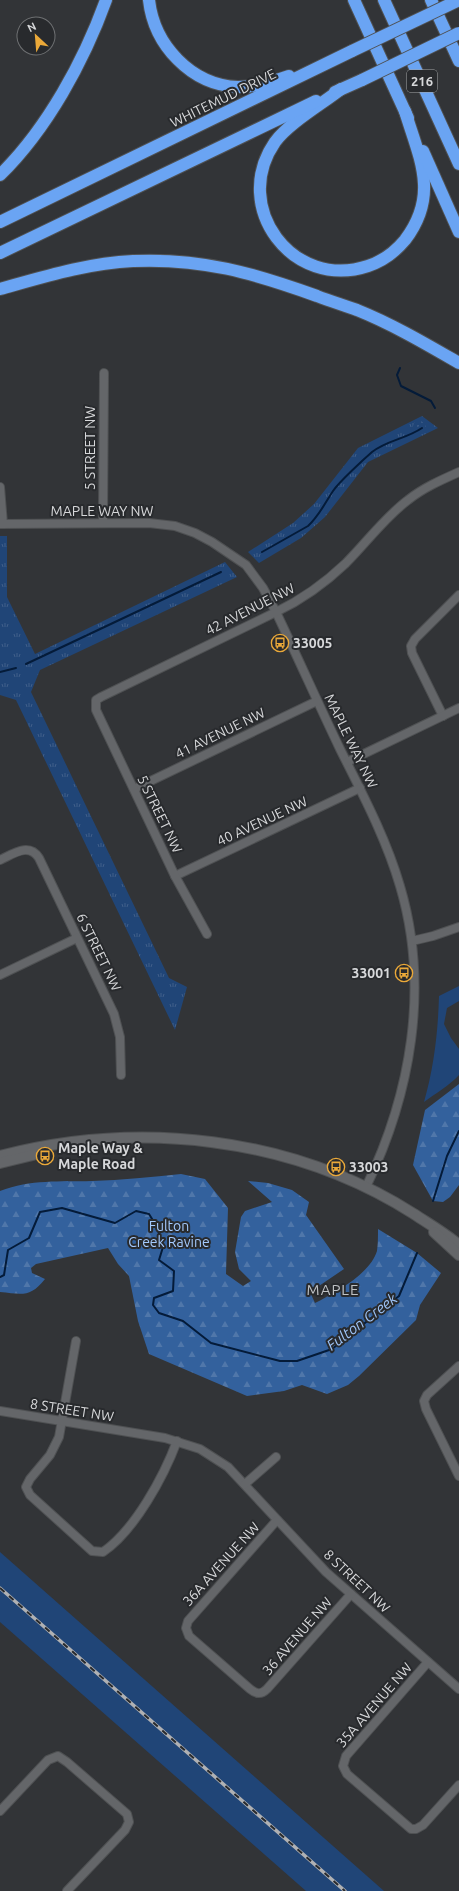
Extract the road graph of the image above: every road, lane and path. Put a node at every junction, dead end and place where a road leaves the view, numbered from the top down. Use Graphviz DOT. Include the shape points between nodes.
graph roads {
  1 [pos="106,0"];
  2 [pos="149,0"];
  3 [pos="354,0"];
  4 [pos="384,0"];
  5 [pos="431,0"];
  6 [pos="458,0"];
  7 [pos="459,33"];
  8 [pos="459,61"];
  9 [pos="328,64"];
  10 [pos="341,89"];
  11 [pos="405,111"];
  12 [pos="459,164"];
  13 [pos="0,175"];
  14 [pos="0,222"];
  15 [pos="459,232"];
  16 [pos="0,253"];
  17 [pos="0,289"];
  18 [pos="459,363"];
  19 [pos="104,372"];
  20 [pos="459,472"];
  21 [pos="0,487"];
  22 [pos="103,523"];
  23 [pos="1,524"];
  24 [pos="459,595"];
  25 [pos="276,612"];
  26 [pos="317,701"];
  27 [pos="95,702"];
  28 [pos="459,708"];
  29 [pos="443,716"];
  30 [pos="347,762"];
  31 [pos="360,788"];
  32 [pos="134,789"];
  33 [pos="0,860"];
  34 [pos="176,876"];
  35 [pos="459,927"];
  36 [pos="206,934"];
  37 [pos="77,938"];
  38 [pos="412,941"];
  39 [pos="0,975"];
  40 [pos="121,1074"];
  41 [pos="83,1140"];
  42 [pos="0,1156"];
  43 [pos="0,1163"];
  44 [pos="366,1187"];
  45 [pos="414,1214"];
  46 [pos="459,1244"];
  47 [pos="459,1255"];
  48 [pos="76,1341"];
  49 [pos="459,1366"];
  50 [pos="0,1411"];
  51 [pos="62,1422"];
  52 [pos="177,1441"];
  53 [pos="276,1457"];
  54 [pos="459,1476"];
  55 [pos="245,1484"];
  56 [pos="278,1520"];
  57 [pos="351,1594"];
  58 [pos="428,1662"];
  59 [pos="459,1689"];
  60 [pos="261,1693"];
  61 [pos="459,1785"];
  62 [pos="0,1811"];
  63 [pos="67,1891"];
  1 -- 13 [label="highway" via="88,46 61,95 35,135"];
  2 -- 9 [label="highway" via="157,31 170,52 192,71 213,82 238,87 266,84"];
  3 -- 11 [label="highway"];
  4 -- 12 [label="highway, 216"];
  5 -- 8 [label="highway"];
  6 -- 9 [label="highway, WHITEMUD DRIVE, bridge"];
  7 -- 10 [label="highway, bridge"];
  9 -- 14 [label="highway, WHITEMUD DRIVE"];
  10 -- 11 [label="highway" via="280,136 269,153 261,173 261,204 269,227 287,250 316,267 340,271 372,264 394,252 412,230 422,208 424,184"];
  10 -- 16 [label="highway"];
  11 -- 15 [label="highway"];
  17 -- 18 [label="highway" via="43,277 132,261 202,263 256,275 358,311 420,340"];
  19 -- 22 [label="street, 5 STREET NW"];
  20 -- 25 [label="street, 42 AVENUE NW" via="427,487 409,499 338,570 308,593"];
  21 -- 23 [label="street"];
  22 -- 23 [label="street, MAPLE WAY NW"];
  22 -- 25 [label="street, MAPLE WAY NW" via="168,525 195,533 246,565"];
  24 -- 29 [label="street" via="415,639 412,646 412,653"];
  25 -- 26 [label="street, MAPLE WAY NW"];
  25 -- 27 [label="street, 42 AVENUE NW" via="101,696"];
  26 -- 30 [label="street, MAPLE WAY NW"];
  26 -- 32 [label="street, 41 AVENUE NW"];
  27 -- 32 [label="street, 5 STREET NW" via="96,710"];
  28 -- 29 [label="street"];
  29 -- 30 [label="street"];
  30 -- 31 [label="street, MAPLE WAY NW"];
  31 -- 34 [label="street, 40 AVENUE NW"];
  31 -- 38 [label="street, MAPLE WAY NW" via="391,856 403,896"];
  32 -- 34 [label="street, 5 STREET NW"];
  33 -- 37 [label="street, 6 STREET NW" via="22,850 30,850 39,858"];
  34 -- 36 [label="street, 5 STREET NW"];
  35 -- 38 [label="street"];
  37 -- 39 [label="street"];
  37 -- 40 [label="street, 6 STREET NW" via="117,1022"];
  38 -- 44 [label="street, MAPLE WAY NW" via="414,1003 408,1064 395,1116"];
  41 -- 42 [label="street"];
  41 -- 43 [label="street"];
  41 -- 44 [label="street" via="124,1137 174,1138 228,1144 287,1158"];
  44 -- 45 [label="street"];
  45 -- 46 [label="street"];
  45 -- 47 [label="street"];
  48 -- 51 [label="street"];
  49 -- 54 [label="street" via="424,1400"];
  50 -- 51 [label="street, 8 STREET NW"];
  51 -- 52 [label="street, 8 STREET NW"];
  51 -- 52 [label="street" via="54,1450 30,1478 26,1487 30,1495 96,1552 103,1552 113,1544 143,1507 163,1473"];
  52 -- 55 [label="street, 8 STREET NW" via="212,1456"];
  53 -- 55 [label="street"];
  55 -- 56 [label="street, 8 STREET NW"];
  56 -- 57 [label="street, 8 STREET NW" via="326,1572"];
  56 -- 60 [label="street, 36A AVENUE NW" via="190,1619 186,1628 192,1639 252,1691"];
  57 -- 58 [label="street, 8 STREET NW"];
  57 -- 60 [label="street, 36 AVENUE NW"];
  58 -- 59 [label="street, 8 STREET NW"];
  58 -- 61 [label="street, 35A AVENUE NW" via="346,1756 343,1766 347,1774 406,1826 416,1829 426,1822"];
  62 -- 63 [label="street" via="48,1760 55,1756 67,1762 127,1814 129,1820 125,1830"];
}
